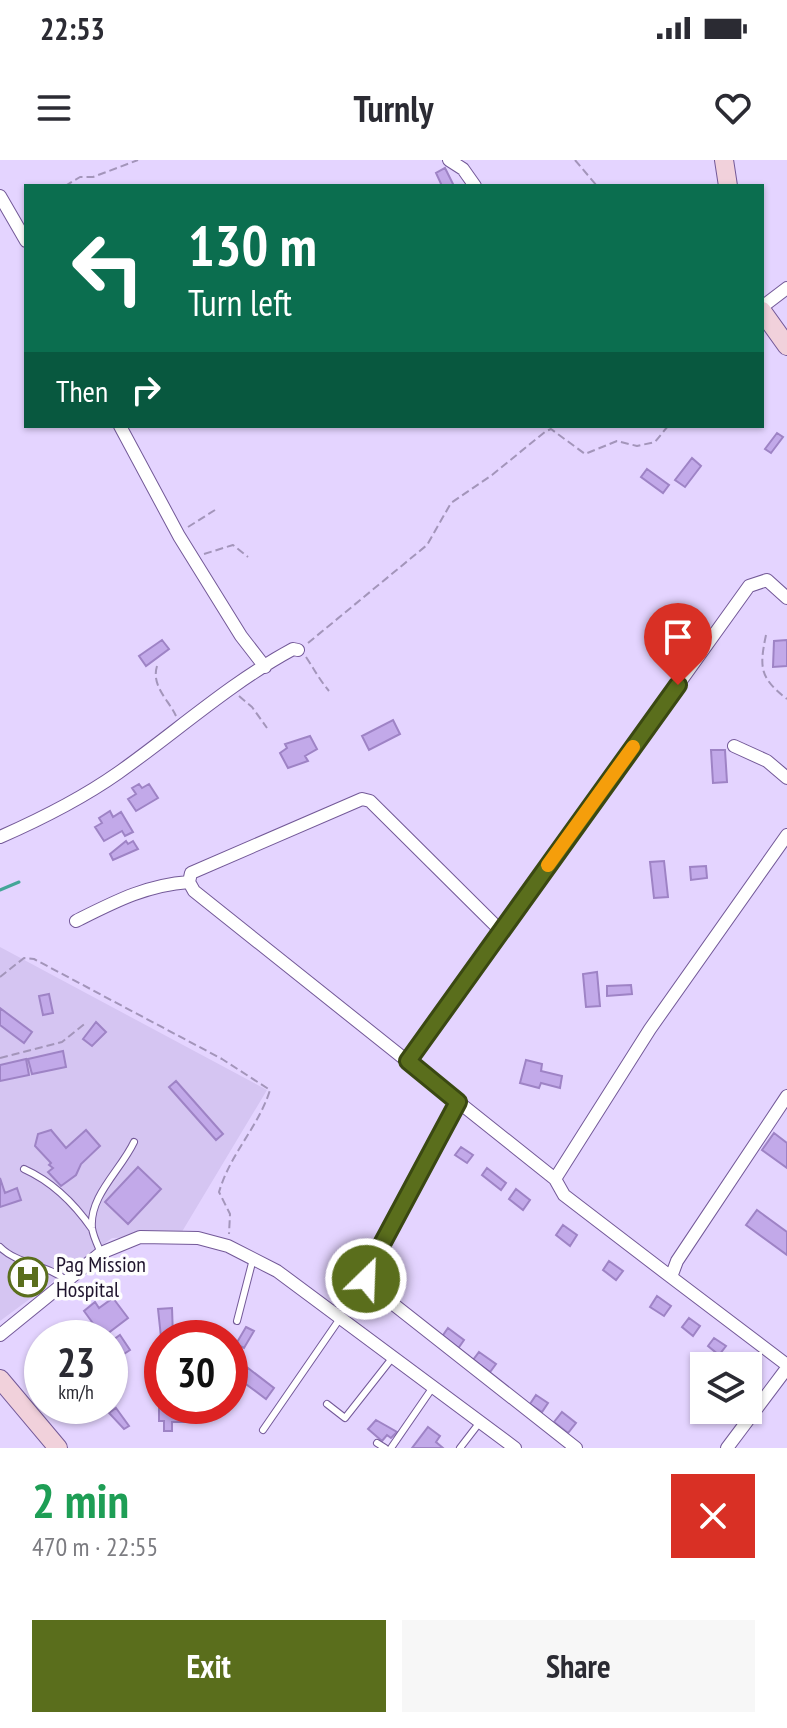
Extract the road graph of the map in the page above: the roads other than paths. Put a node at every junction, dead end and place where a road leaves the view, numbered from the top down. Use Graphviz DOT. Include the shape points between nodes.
graph roads {
  1 [pos="449,160"];
  2 [pos="724,160"];
  3 [pos="474,184"];
  4 [pos="728,184"];
  5 [pos="0,196"];
  6 [pos="24,238"];
  7 [pos="787,288"];
  8 [pos="764,307"];
  9 [pos="764,312"];
  10 [pos="787,346"];
  11 [pos="121,428"];
  12 [pos="787,598"];
  13 [pos="298,650"];
  14 [pos="265,667"];
  15 [pos="734,746"];
  16 [pos="787,778"];
  17 [pos="787,835"];
  18 [pos="0,837"];
  19 [pos="189,882"];
  20 [pos="76,921"];
  21 [pos="501,931"];
  22 [pos="408,1061"];
  23 [pos="787,1096"];
  24 [pos="458,1102"];
  25 [pos="134,1142"];
  26 [pos="24,1169"];
  27 [pos="555,1179"];
  28 [pos="92,1229"];
  29 [pos="0,1247"];
  30 [pos="101,1253"];
  31 [pos="253,1259"];
  32 [pos="671,1277"];
  33 [pos="67,1281"];
  34 [pos="341,1317"];
  35 [pos="237,1320"];
  36 [pos="0,1335"];
  37 [pos="393,1357"];
  38 [pos="787,1366"];
  39 [pos="0,1379"];
  40 [pos="433,1387"];
  41 [pos="327,1404"];
  42 [pos="480,1422"];
  43 [pos="263,1430"];
  44 [pos="377,1443"];
  45 [pos="58,1448"];
  46 [pos="388,1448"];
  47 [pos="460,1448"];
  48 [pos="515,1448"];
  49 [pos="576,1448"];
  50 [pos="727,1448"];
  1 -- 3 [label="street"];
  2 -- 4 [label="street"];
  5 -- 6 [label="street"];
  7 -- 8 [label="street"];
  9 -- 10 [label="street"];
  11 -- 14 [label="street" via="179,536"];
  12 -- 21 [label="street" via="767,580 749,586"];
  13 -- 14 [label="street"];
  14 -- 18 [label="street" via="115,775 60,810"];
  15 -- 16 [label="street" via="767,761"];
  17 -- 27 [label="street" via="650,1029"];
  19 -- 20 [label="street" via="132,893"];
  19 -- 21 [label="street" via="191,873 362,799 370,801"];
  19 -- 22 [label="street"];
  21 -- 22 [label="street"];
  22 -- 24 [label="street"];
  23 -- 32 [label="street"];
  24 -- 27 [label="street"];
  24 -- 49 [label="street" via="366,1279"];
  25 -- 28 [label="lane" via="96,1200"];
  26 -- 28 [label="lane" via="77,1207"];
  27 -- 32 [label="street" via="564,1195"];
  28 -- 30 [label="lane"];
  29 -- 33 [label="lane"];
  30 -- 31 [label="street" via="140,1237 198,1238"];
  30 -- 33 [label="street"];
  31 -- 34 [label="street"];
  31 -- 35 [label="lane"];
  32 -- 38 [label="street"];
  33 -- 36 [label="street"];
  34 -- 37 [label="street"];
  34 -- 43 [label="lane"];
  37 -- 40 [label="street"];
  37 -- 41 [label="lane" via="345,1418"];
  38 -- 50 [label="street"];
  39 -- 45 [label="street"];
  40 -- 42 [label="street"];
  40 -- 46 [label="lane"];
  42 -- 47 [label="lane"];
  42 -- 48 [label="street"];
  44 -- 46 [label="lane"];
}
